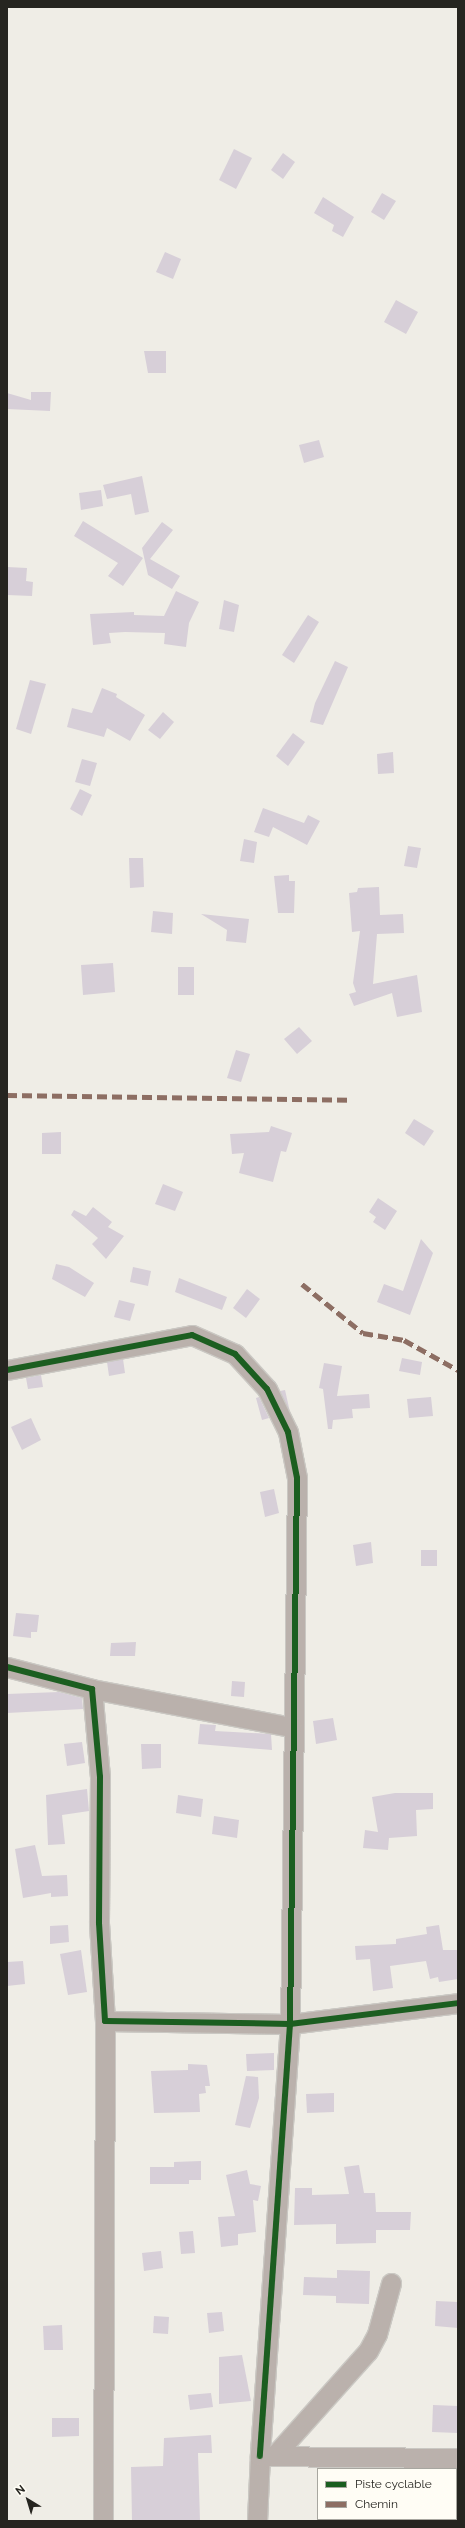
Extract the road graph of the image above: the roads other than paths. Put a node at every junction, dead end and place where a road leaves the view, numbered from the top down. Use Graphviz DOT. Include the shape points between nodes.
graph roads {
  1 [pos="7,1370"];
  2 [pos="7,1667"];
  3 [pos="92,1689"];
  4 [pos="292,1727"];
  5 [pos="458,2003"];
  6 [pos="105,2021"];
  7 [pos="290,2024"];
  8 [pos="391,2283"];
  9 [pos="267,2456"];
  10 [pos="458,2458"];
  11 [pos="103,2521"];
  12 [pos="257,2521"];
  1 -- 4 [label="street" via="192,1335 235,1354 267,1389 288,1432 297,1478"];
  2 -- 3 [label="street"];
  3 -- 4 [label="street"];
  3 -- 6 [label="street" via="100,1777 99,1924"];
  4 -- 7 [label="street"];
  5 -- 7 [label="street"];
  6 -- 7 [label="street"];
  6 -- 11 [label="street"];
  7 -- 9 [label="street"];
  8 -- 9 [label="street" via="377,2334 368,2350"];
  9 -- 10 [label="street"];
  9 -- 12 [label="street"];
}
